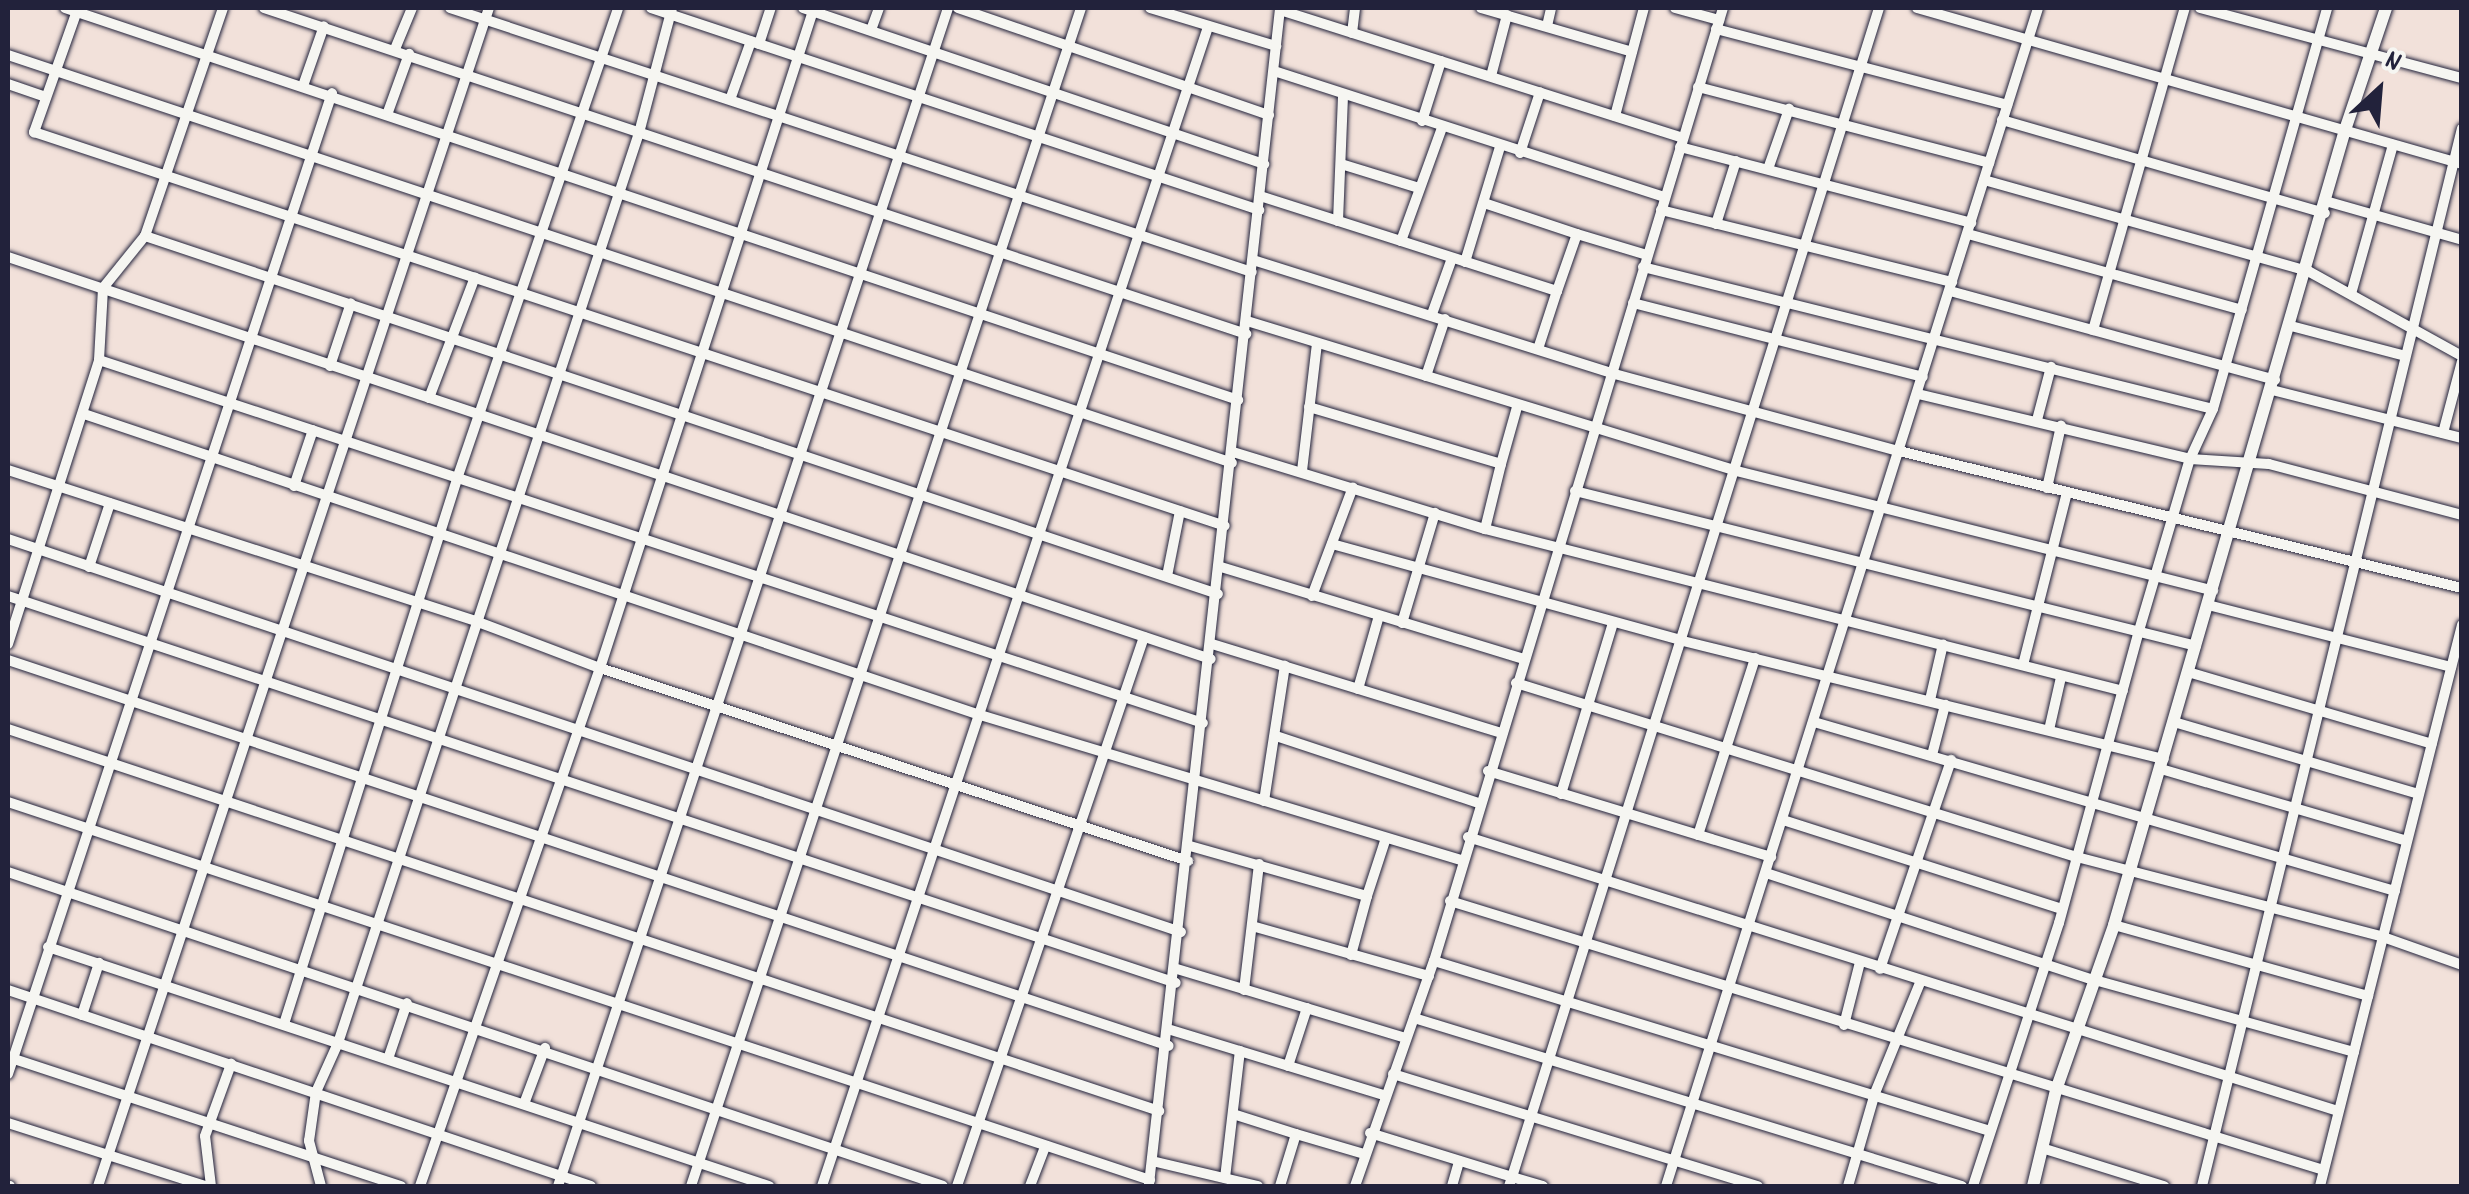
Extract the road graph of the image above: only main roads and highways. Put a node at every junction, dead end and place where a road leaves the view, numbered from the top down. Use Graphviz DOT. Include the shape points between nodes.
graph roads {
  1 [pos="2386,8"];
  2 [pos="2033,1186"];
  1 -- 2 [label="main road" via="2344,130 2327,208 2114,925 2056,1090"];
}
